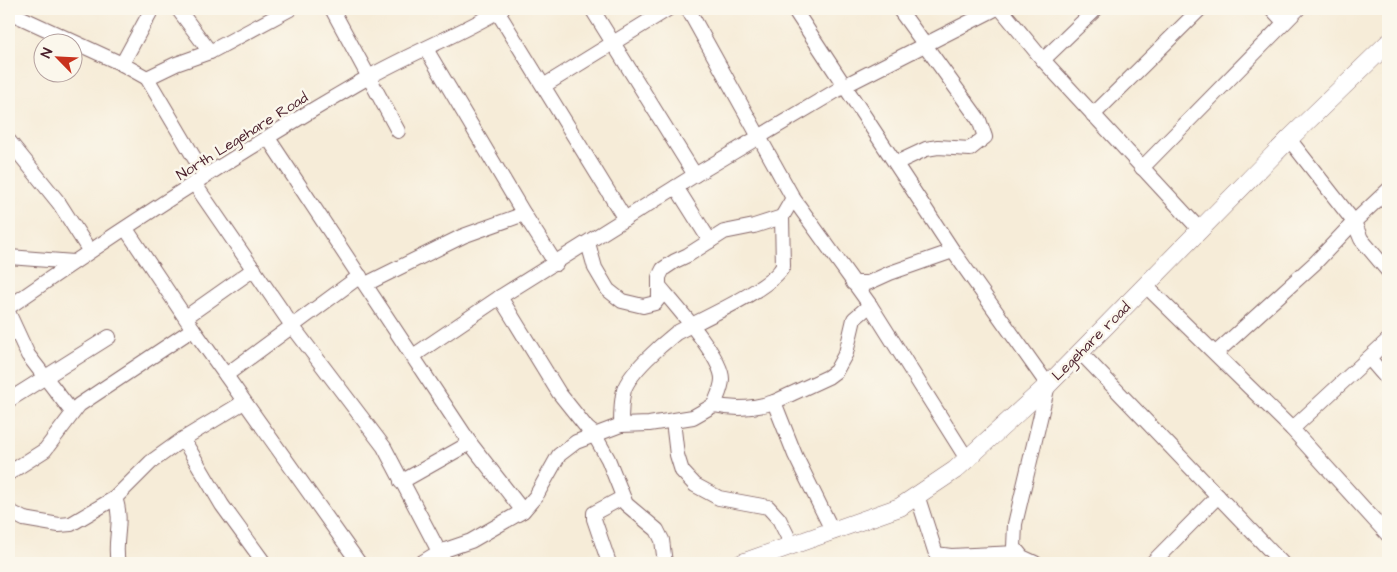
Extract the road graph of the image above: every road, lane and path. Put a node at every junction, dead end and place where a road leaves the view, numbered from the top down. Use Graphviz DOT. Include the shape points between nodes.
graph roads {
  1 [pos="152,9"];
  2 [pos="178,9"];
  3 [pos="290,9"];
  4 [pos="332,9"];
  5 [pos="592,9"];
  6 [pos="668,9"];
  7 [pos="688,9"];
  8 [pos="794,9"];
  9 [pos="899,9"];
  10 [pos="995,9"];
  11 [pos="1001,9"];
  12 [pos="1096,9"];
  13 [pos="1200,9"];
  14 [pos="1272,9"];
  15 [pos="1298,9"];
  16 [pos="500,10"];
  17 [pos="9,12"];
  18 [pos="1284,22"];
  19 [pos="613,41"];
  20 [pos="1388,43"];
  21 [pos="924,45"];
  22 [pos="426,49"];
  23 [pos="210,52"];
  24 [pos="1043,60"];
  25 [pos="122,64"];
  26 [pos="148,78"];
  27 [pos="368,78"];
  28 [pos="545,85"];
  29 [pos="846,85"];
  30 [pos="1093,115"];
  31 [pos="398,131"];
  32 [pos="268,138"];
  33 [pos="760,138"];
  34 [pos="1289,139"];
  35 [pos="9,141"];
  36 [pos="896,163"];
  37 [pos="1142,168"];
  38 [pos="696,175"];
  39 [pos="199,180"];
  40 [pos="676,188"];
  41 [pos="1388,190"];
  42 [pos="793,198"];
  43 [pos="524,214"];
  44 [pos="782,217"];
  45 [pos="625,219"];
  46 [pos="1354,222"];
  47 [pos="126,229"];
  48 [pos="1200,230"];
  49 [pos="710,241"];
  50 [pos="588,243"];
  51 [pos="89,250"];
  52 [pos="953,251"];
  53 [pos="9,257"];
  54 [pos="74,262"];
  55 [pos="556,264"];
  56 [pos="254,269"];
  57 [pos="1388,271"];
  58 [pos="363,280"];
  59 [pos="853,283"];
  60 [pos="1146,286"];
  61 [pos="660,287"];
  62 [pos="500,297"];
  63 [pos="870,305"];
  64 [pos="9,307"];
  65 [pos="9,314"];
  66 [pos="189,323"];
  67 [pos="691,325"];
  68 [pos="293,326"];
  69 [pos="108,337"];
  70 [pos="1388,340"];
  71 [pos="1080,352"];
  72 [pos="1216,353"];
  73 [pos="413,356"];
  74 [pos="1369,358"];
  75 [pos="226,376"];
  76 [pos="46,378"];
  77 [pos="1388,380"];
  78 [pos="1048,385"];
  79 [pos="9,400"];
  80 [pos="244,402"];
  81 [pos="774,402"];
  82 [pos="714,405"];
  83 [pos="72,412"];
  84 [pos="673,421"];
  85 [pos="621,425"];
  86 [pos="1292,430"];
  87 [pos="594,434"];
  88 [pos="183,439"];
  89 [pos="470,443"];
  90 [pos="967,459"];
  91 [pos="9,473"];
  92 [pos="401,482"];
  93 [pos="1218,496"];
  94 [pos="115,498"];
  95 [pos="622,498"];
  96 [pos="918,498"];
  97 [pos="9,511"];
  98 [pos="523,511"];
  99 [pos="833,532"];
  100 [pos="1388,535"];
  101 [pos="792,546"];
  102 [pos="1017,553"];
  103 [pos="443,558"];
  104 [pos="769,559"];
  105 [pos="262,560"];
  106 [pos="118,563"];
  107 [pos="359,563"];
  108 [pos="421,563"];
  109 [pos="609,563"];
  110 [pos="665,563"];
  111 [pos="742,563"];
  112 [pos="1035,563"];
  113 [pos="1152,563"];
  114 [pos="1282,563"];
  1 -- 25 [label="street"];
  2 -- 23 [label="street"];
  3 -- 23 [label="street"];
  4 -- 27 [label="street"];
  5 -- 19 [label="street"];
  6 -- 19 [label="street"];
  7 -- 33 [label="street"];
  8 -- 29 [label="street"];
  9 -- 21 [label="street"];
  10 -- 21 [label="street"];
  11 -- 24 [label="street"];
  12 -- 24 [label="street"];
  13 -- 30 [label="street"];
  14 -- 18 [label="street"];
  15 -- 18 [label="street"];
  16 -- 22 [label="street, North Legehare Road"];
  16 -- 28 [label="street"];
  17 -- 25 [label="street"];
  18 -- 37 [label="street"];
  19 -- 28 [label="street"];
  19 -- 38 [label="street"];
  20 -- 34 [label="main road, Legehare road"];
  21 -- 29 [label="street"];
  21 -- 36 [label="street" via="979,120 985,137 970,149 938,147"];
  22 -- 27 [label="street, North Legehare Road"];
  22 -- 43 [label="street"];
  23 -- 26 [label="street"];
  24 -- 30 [label="street"];
  25 -- 26 [label="street"];
  26 -- 39 [label="street"];
  27 -- 31 [label="street"];
  27 -- 32 [label="street, North Legehare Road"];
  28 -- 45 [label="street"];
  29 -- 33 [label="street"];
  29 -- 36 [label="street"];
  30 -- 37 [label="street"];
  32 -- 39 [label="street, North Legehare Road"];
  32 -- 58 [label="street"];
  33 -- 38 [label="street"];
  33 -- 42 [label="street"];
  34 -- 46 [label="street"];
  34 -- 48 [label="main road, Legehare road"];
  35 -- 51 [label="street" via="59,203"];
  36 -- 52 [label="street"];
  37 -- 48 [label="street"];
  38 -- 40 [label="street"];
  39 -- 47 [label="street, North Legehare Road"];
  39 -- 56 [label="street"];
  40 -- 45 [label="street"];
  40 -- 49 [label="street"];
  41 -- 46 [label="street"];
  42 -- 44 [label="street"];
  42 -- 59 [label="street"];
  43 -- 55 [label="street"];
  43 -- 58 [label="street" via="463,236"];
  44 -- 49 [label="street" via="724,232"];
  44 -- 67 [label="street" via="783,266 780,274"];
  45 -- 50 [label="street"];
  46 -- 57 [label="street" via="1360,239"];
  46 -- 72 [label="street" via="1316,263"];
  47 -- 51 [label="street, North Legehare Road"];
  47 -- 66 [label="street"];
  48 -- 60 [label="main road, Legehare road"];
  49 -- 61 [label="street" via="663,269 659,277"];
  50 -- 55 [label="street"];
  50 -- 61 [label="street" via="595,268 608,290 622,301 643,306 655,303"];
  51 -- 54 [label="street, North Legehare Road"];
  52 -- 59 [label="street" via="868,283"];
  52 -- 78 [label="street"];
  53 -- 54 [label="street"];
  54 -- 64 [label="street, North Legehare Road"];
  55 -- 62 [label="street"];
  56 -- 66 [label="street"];
  56 -- 68 [label="street"];
  58 -- 68 [label="street"];
  58 -- 73 [label="street"];
  59 -- 63 [label="street"];
  60 -- 71 [label="main road, Legehare road"];
  60 -- 72 [label="street"];
  61 -- 67 [label="street"];
  62 -- 73 [label="street"];
  62 -- 87 [label="street" via="559,393"];
  63 -- 81 [label="street" via="854,319 846,353 836,371"];
  63 -- 90 [label="street"];
  65 -- 76 [label="street" via="28,355"];
  66 -- 75 [label="street"];
  66 -- 83 [label="street"];
  67 -- 82 [label="street" via="721,370 722,383"];
  67 -- 85 [label="street" via="664,342 632,378 624,390"];
  68 -- 75 [label="street"];
  68 -- 92 [label="street" via="362,414 384,447"];
  69 -- 76 [label="street"];
  70 -- 74 [label="street"];
  71 -- 78 [label="main road, Legehare road"];
  71 -- 93 [label="street"];
  72 -- 86 [label="street"];
  73 -- 89 [label="street"];
  74 -- 77 [label="street"];
  74 -- 86 [label="street"];
  75 -- 80 [label="street"];
  76 -- 79 [label="street"];
  76 -- 83 [label="street"];
  78 -- 90 [label="main road, Legehare road"];
  78 -- 102 [label="street" via="1015,524 1014,547"];
  80 -- 88 [label="street"];
  80 -- 107 [label="street"];
  81 -- 82 [label="street" via="730,409"];
  81 -- 99 [label="street" via="795,456"];
  82 -- 84 [label="street" via="693,417"];
  83 -- 91 [label="street" via="45,450"];
  84 -- 85 [label="street"];
  84 -- 101 [label="street" via="679,465 695,485 719,498 768,507 779,519"];
  85 -- 87 [label="street"];
  86 -- 100 [label="street"];
  87 -- 95 [label="street" via="608,459"];
  87 -- 98 [label="street" via="565,449"];
  88 -- 94 [label="street" via="151,462"];
  88 -- 105 [label="street" via="222,505"];
  89 -- 92 [label="street"];
  89 -- 98 [label="street"];
  90 -- 96 [label="main road, Legehare road"];
  92 -- 103 [label="street"];
  93 -- 113 [label="street"];
  93 -- 114 [label="street"];
  94 -- 97 [label="street" via="71,524 24,519"];
  94 -- 106 [label="street" via="120,513"];
  95 -- 109 [label="street" via="594,513"];
  95 -- 110 [label="street" via="657,530 662,540"];
  96 -- 99 [label="main road, Legehare road"];
  96 -- 102 [label="street" via="936,554"];
  98 -- 103 [label="street"];
  99 -- 101 [label="main road, Legehare road"];
  101 -- 104 [label="main road, Legehare road"];
  102 -- 112 [label="street"];
  103 -- 108 [label="street"];
  104 -- 111 [label="main road, Legehare road"];
}
